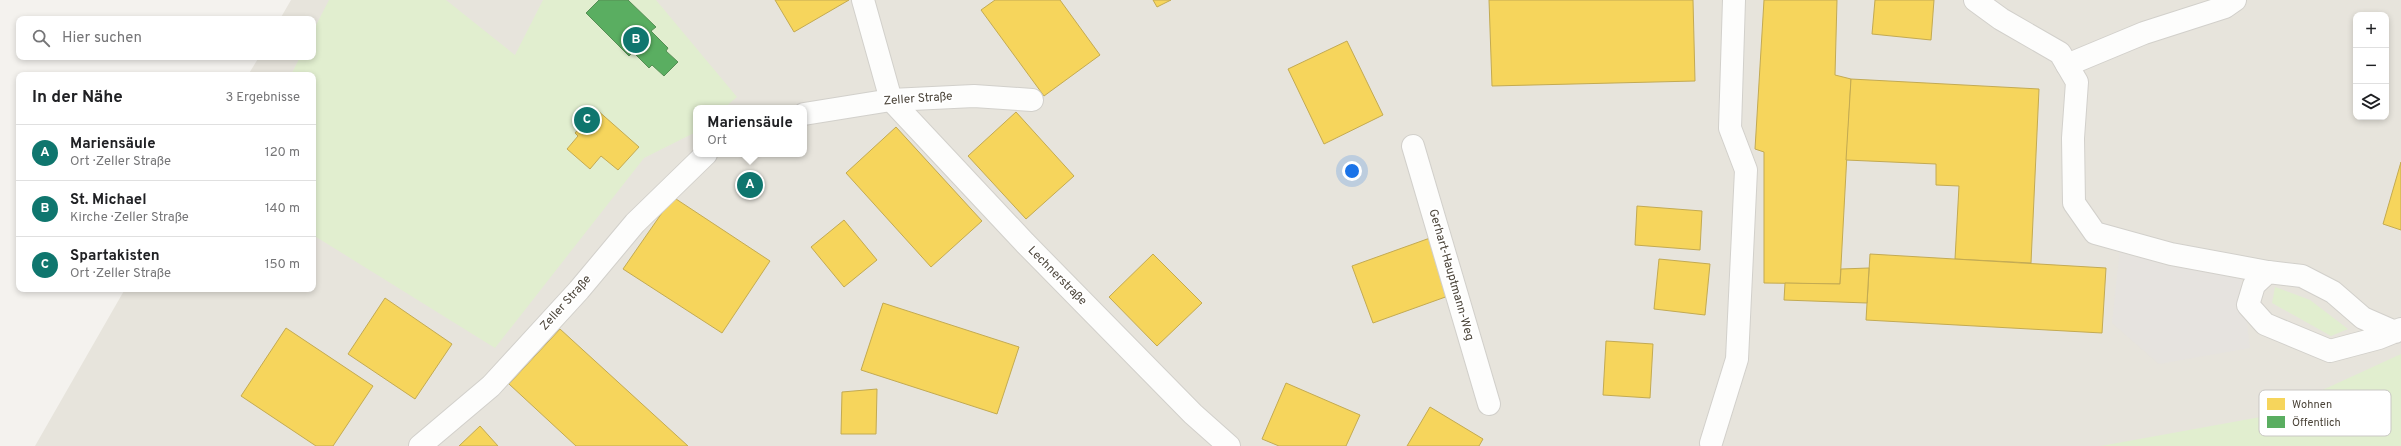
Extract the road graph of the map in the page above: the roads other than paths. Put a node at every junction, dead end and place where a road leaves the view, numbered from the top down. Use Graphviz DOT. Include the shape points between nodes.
graph roads {
  1 [pos="863,0"];
  2 [pos="1734,0"];
  3 [pos="1975,0"];
  4 [pos="2234,0"];
  5 [pos="2067,65"];
  6 [pos="892,100"];
  7 [pos="1032,100"];
  8 [pos="807,114"];
  9 [pos="1413,146"];
  10 [pos="703,157"];
  11 [pos="2268,272"];
  12 [pos="2398,330"];
  13 [pos="1489,404"];
  14 [pos="1711,443"];
  15 [pos="420,446"];
  16 [pos="1229,446"];
  1 -- 6 [label="street"];
  2 -- 14 [label="street" via="1730,128 1746,170 1737,359"];
  3 -- 5 [label="street" via="2001,19 2060,53"];
  4 -- 5 [label="street" via="2225,7 2144,33"];
  5 -- 11 [label="street" via="2077,82 2073,138 2074,203 2095,233 2171,254"];
  6 -- 7 [label="street, Zeller Straße" via="974,96"];
  6 -- 8 [label="street, Zeller Straße"];
  6 -- 16 [label="street, Lechnerstraße" via="1025,243 1193,414"];
  9 -- 13 [label="street, Gerhart-Hauptmann-Weg"];
  10 -- 15 [label="street, Zeller Straße" via="635,223 579,290 491,386"];
  11 -- 12 [label="street" via="2302,276 2333,292 2363,318"];
  11 -- 12 [label="street" via="2254,284 2248,305 2265,324 2330,351"];
}
